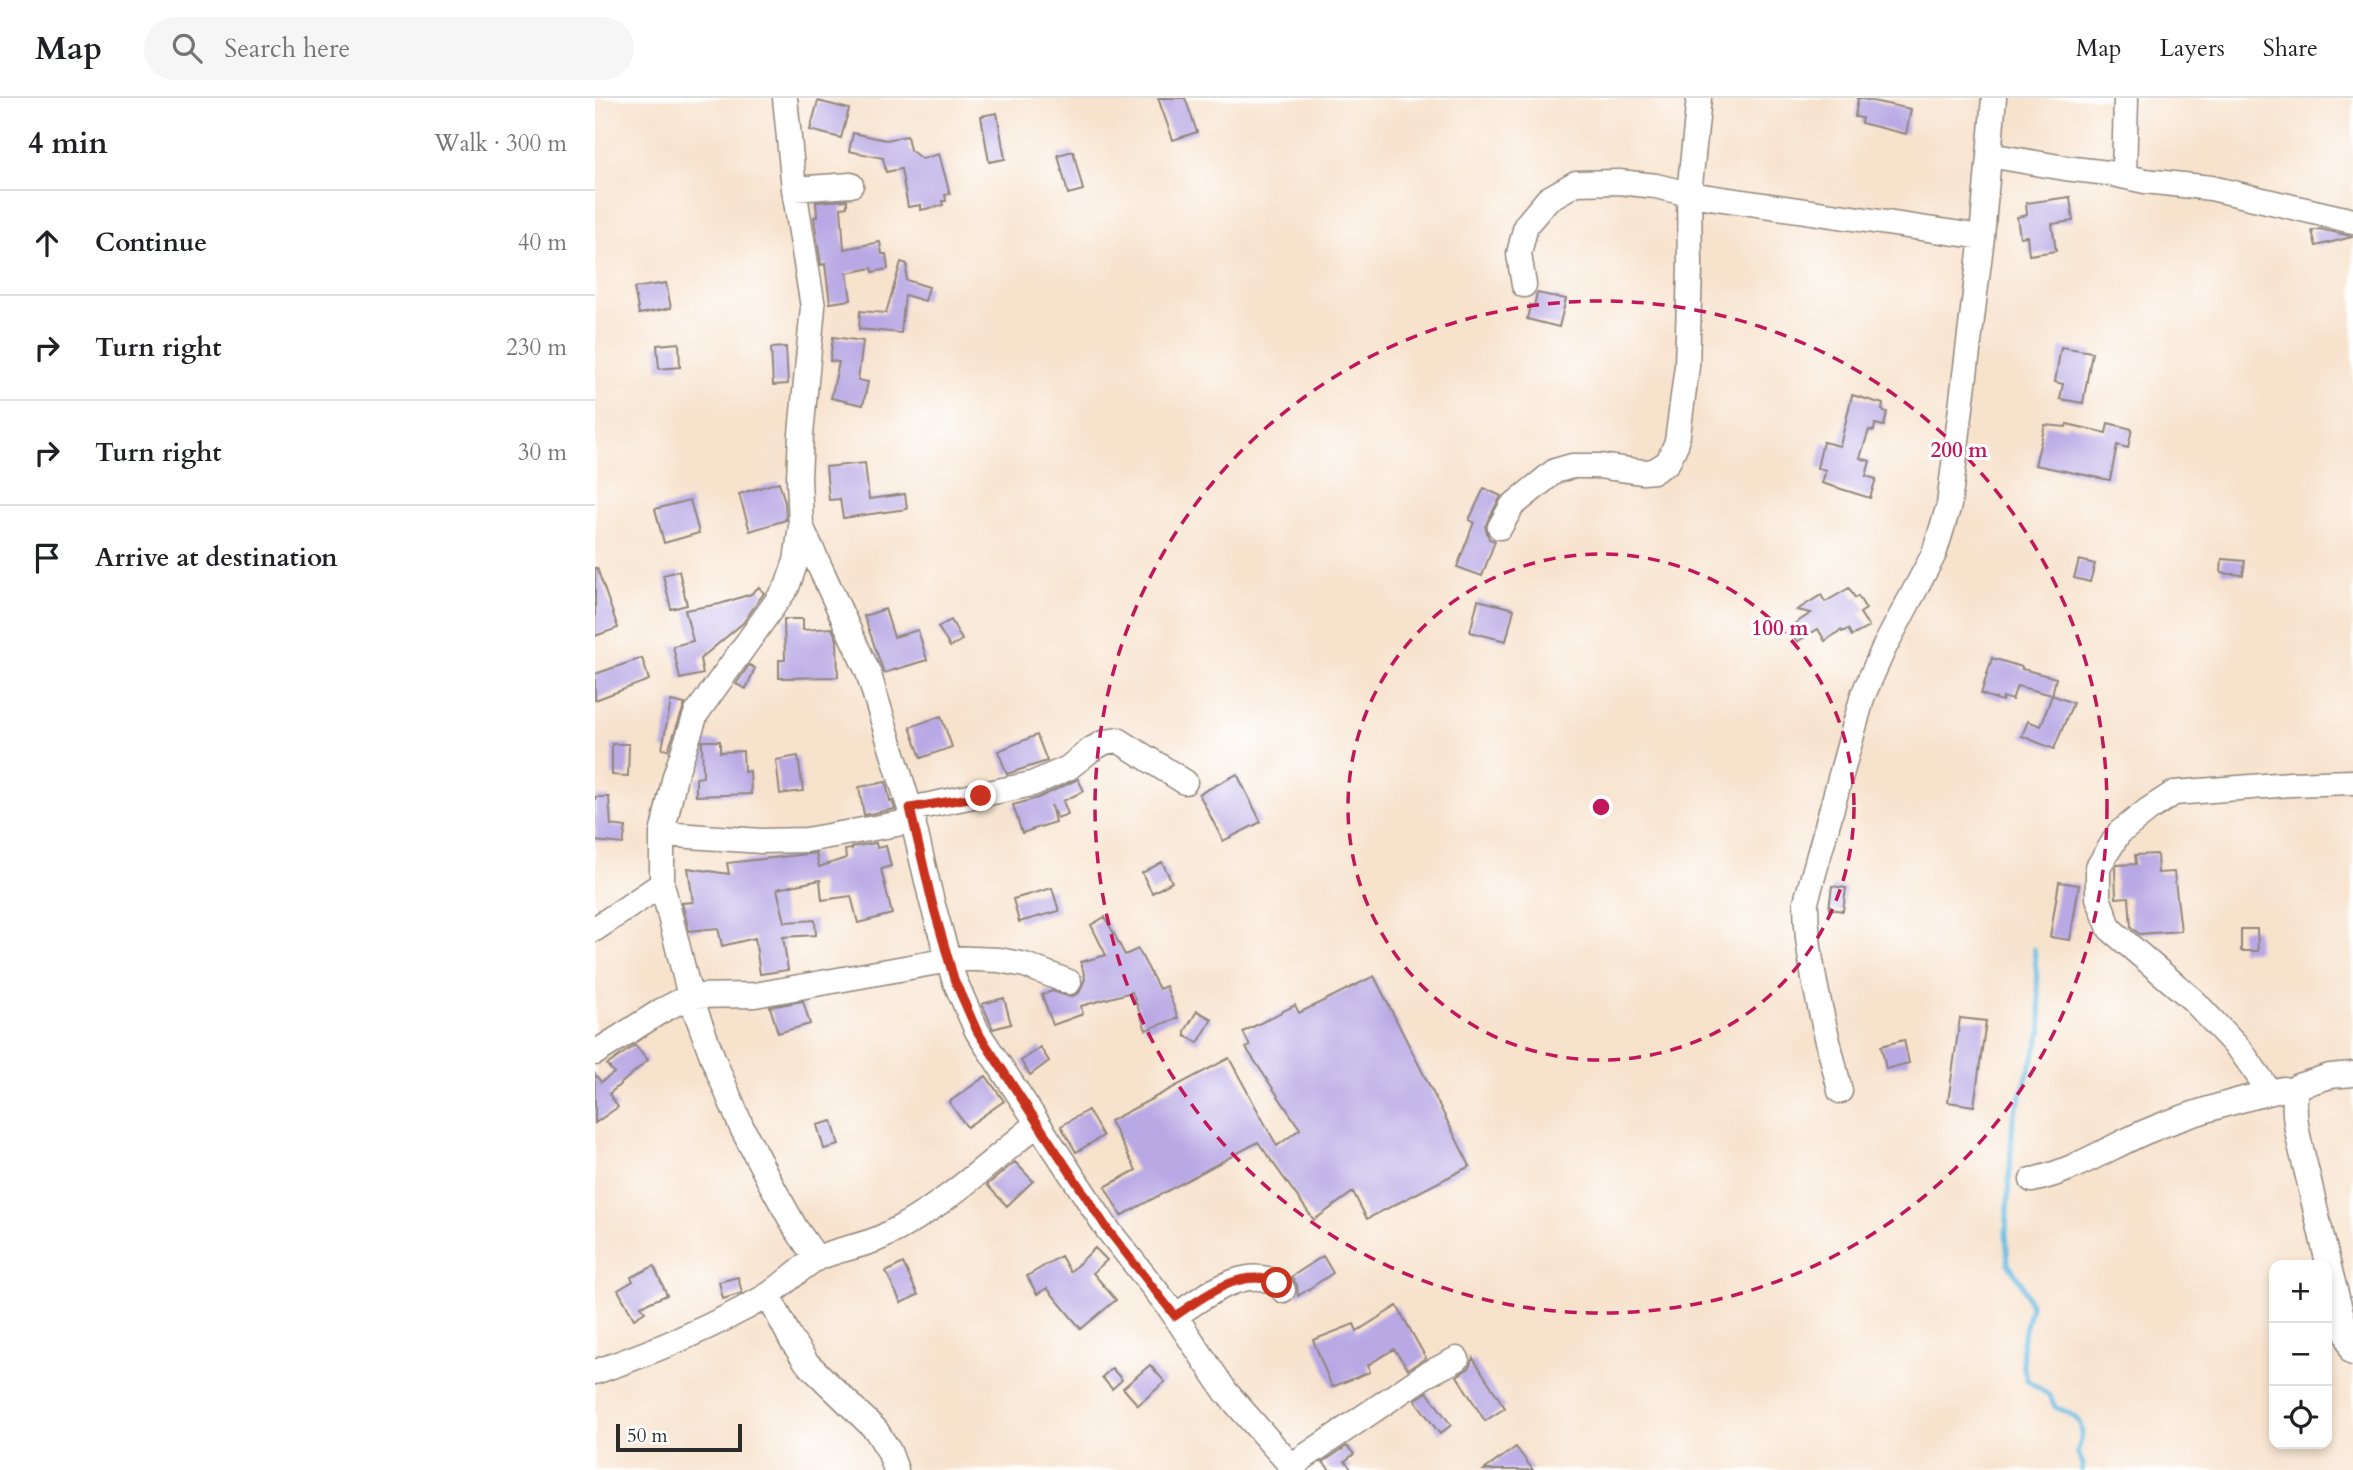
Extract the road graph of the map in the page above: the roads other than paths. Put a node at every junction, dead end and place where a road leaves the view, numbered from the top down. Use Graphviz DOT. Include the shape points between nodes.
graph roads {
  1 [pos="785,98"];
  2 [pos="1699,98"];
  3 [pos="1994,98"];
  4 [pos="2126,98"];
  5 [pos="1989,155"];
  6 [pos="2124,176"];
  7 [pos="851,185"];
  8 [pos="794,190"];
  9 [pos="1689,194"];
  10 [pos="2353,221"];
  11 [pos="1982,237"];
  12 [pos="1524,285"];
  13 [pos="801,526"];
  14 [pos="1500,527"];
  15 [pos="1185,782"];
  16 [pos="2353,782"];
  17 [pos="912,815"];
  18 [pos="662,834"];
  19 [pos="662,884"];
  20 [pos="595,929"];
  21 [pos="949,959"];
  22 [pos="1069,982"];
  23 [pos="690,996"];
  24 [pos="595,1053"];
  25 [pos="2353,1074"];
  26 [pos="2298,1086"];
  27 [pos="1840,1091"];
  28 [pos="2270,1092"];
  29 [pos="1036,1125"];
  30 [pos="2032,1180"];
  31 [pos="817,1259"];
  32 [pos="2324,1260"];
  33 [pos="2332,1287"];
  34 [pos="1283,1290"];
  35 [pos="768,1295"];
  36 [pos="1175,1316"];
  37 [pos="2353,1353"];
  38 [pos="1457,1359"];
  39 [pos="595,1372"];
  40 [pos="1293,1468"];
  41 [pos="896,1470"];
  1 -- 8 [label="street"];
  2 -- 9 [label="street"];
  3 -- 5 [label="street"];
  4 -- 6 [label="street"];
  5 -- 6 [label="street"];
  5 -- 11 [label="street"];
  6 -- 10 [label="street" via="2211,188"];
  7 -- 8 [label="street"];
  8 -- 13 [label="street" via="813,307 801,434"];
  9 -- 11 [label="street"];
  9 -- 12 [label="street" via="1619,182 1576,183 1548,199 1526,225 1519,254"];
  9 -- 14 [label="street" via="1687,366 1677,442 1668,462 1643,472 1591,466 1555,471 1512,506"];
  11 -- 27 [label="street" via="1949,505 1934,554 1863,695 1806,902 1813,964"];
  13 -- 17 [label="street" via="868,672"];
  13 -- 18 [label="street" via="787,587 696,714"];
  15 -- 17 [label="street" via="1118,740 1105,742 1068,768 1032,784"];
  16 -- 28 [label="street" via="2174,793 2119,833 2098,867 2098,898 2110,929 2193,1000 2241,1051"];
  17 -- 18 [label="street" via="806,840"];
  17 -- 21 [label="street"];
  18 -- 19 [label="street"];
  19 -- 20 [label="street"];
  19 -- 23 [label="street"];
  21 -- 22 [label="street" via="999,960"];
  21 -- 23 [label="street" via="755,995"];
  21 -- 29 [label="street" via="977,1031"];
  23 -- 24 [label="street"];
  23 -- 31 [label="street" via="742,1128"];
  25 -- 26 [label="street"];
  26 -- 28 [label="street"];
  26 -- 32 [label="street" via="2295,1111"];
  28 -- 30 [label="street" via="2157,1128 2049,1177"];
  29 -- 31 [label="street" via="930,1210 880,1238"];
  29 -- 36 [label="street" via="1108,1230"];
  31 -- 35 [label="street"];
  33 -- 37 [label="street"];
  34 -- 36 [label="street" via="1263,1278 1244,1279"];
  35 -- 39 [label="street" via="662,1349"];
  35 -- 41 [label="street" via="807,1363 876,1430"];
  36 -- 40 [label="street" via="1226,1392"];
  38 -- 40 [label="street" via="1414,1382"];
}
